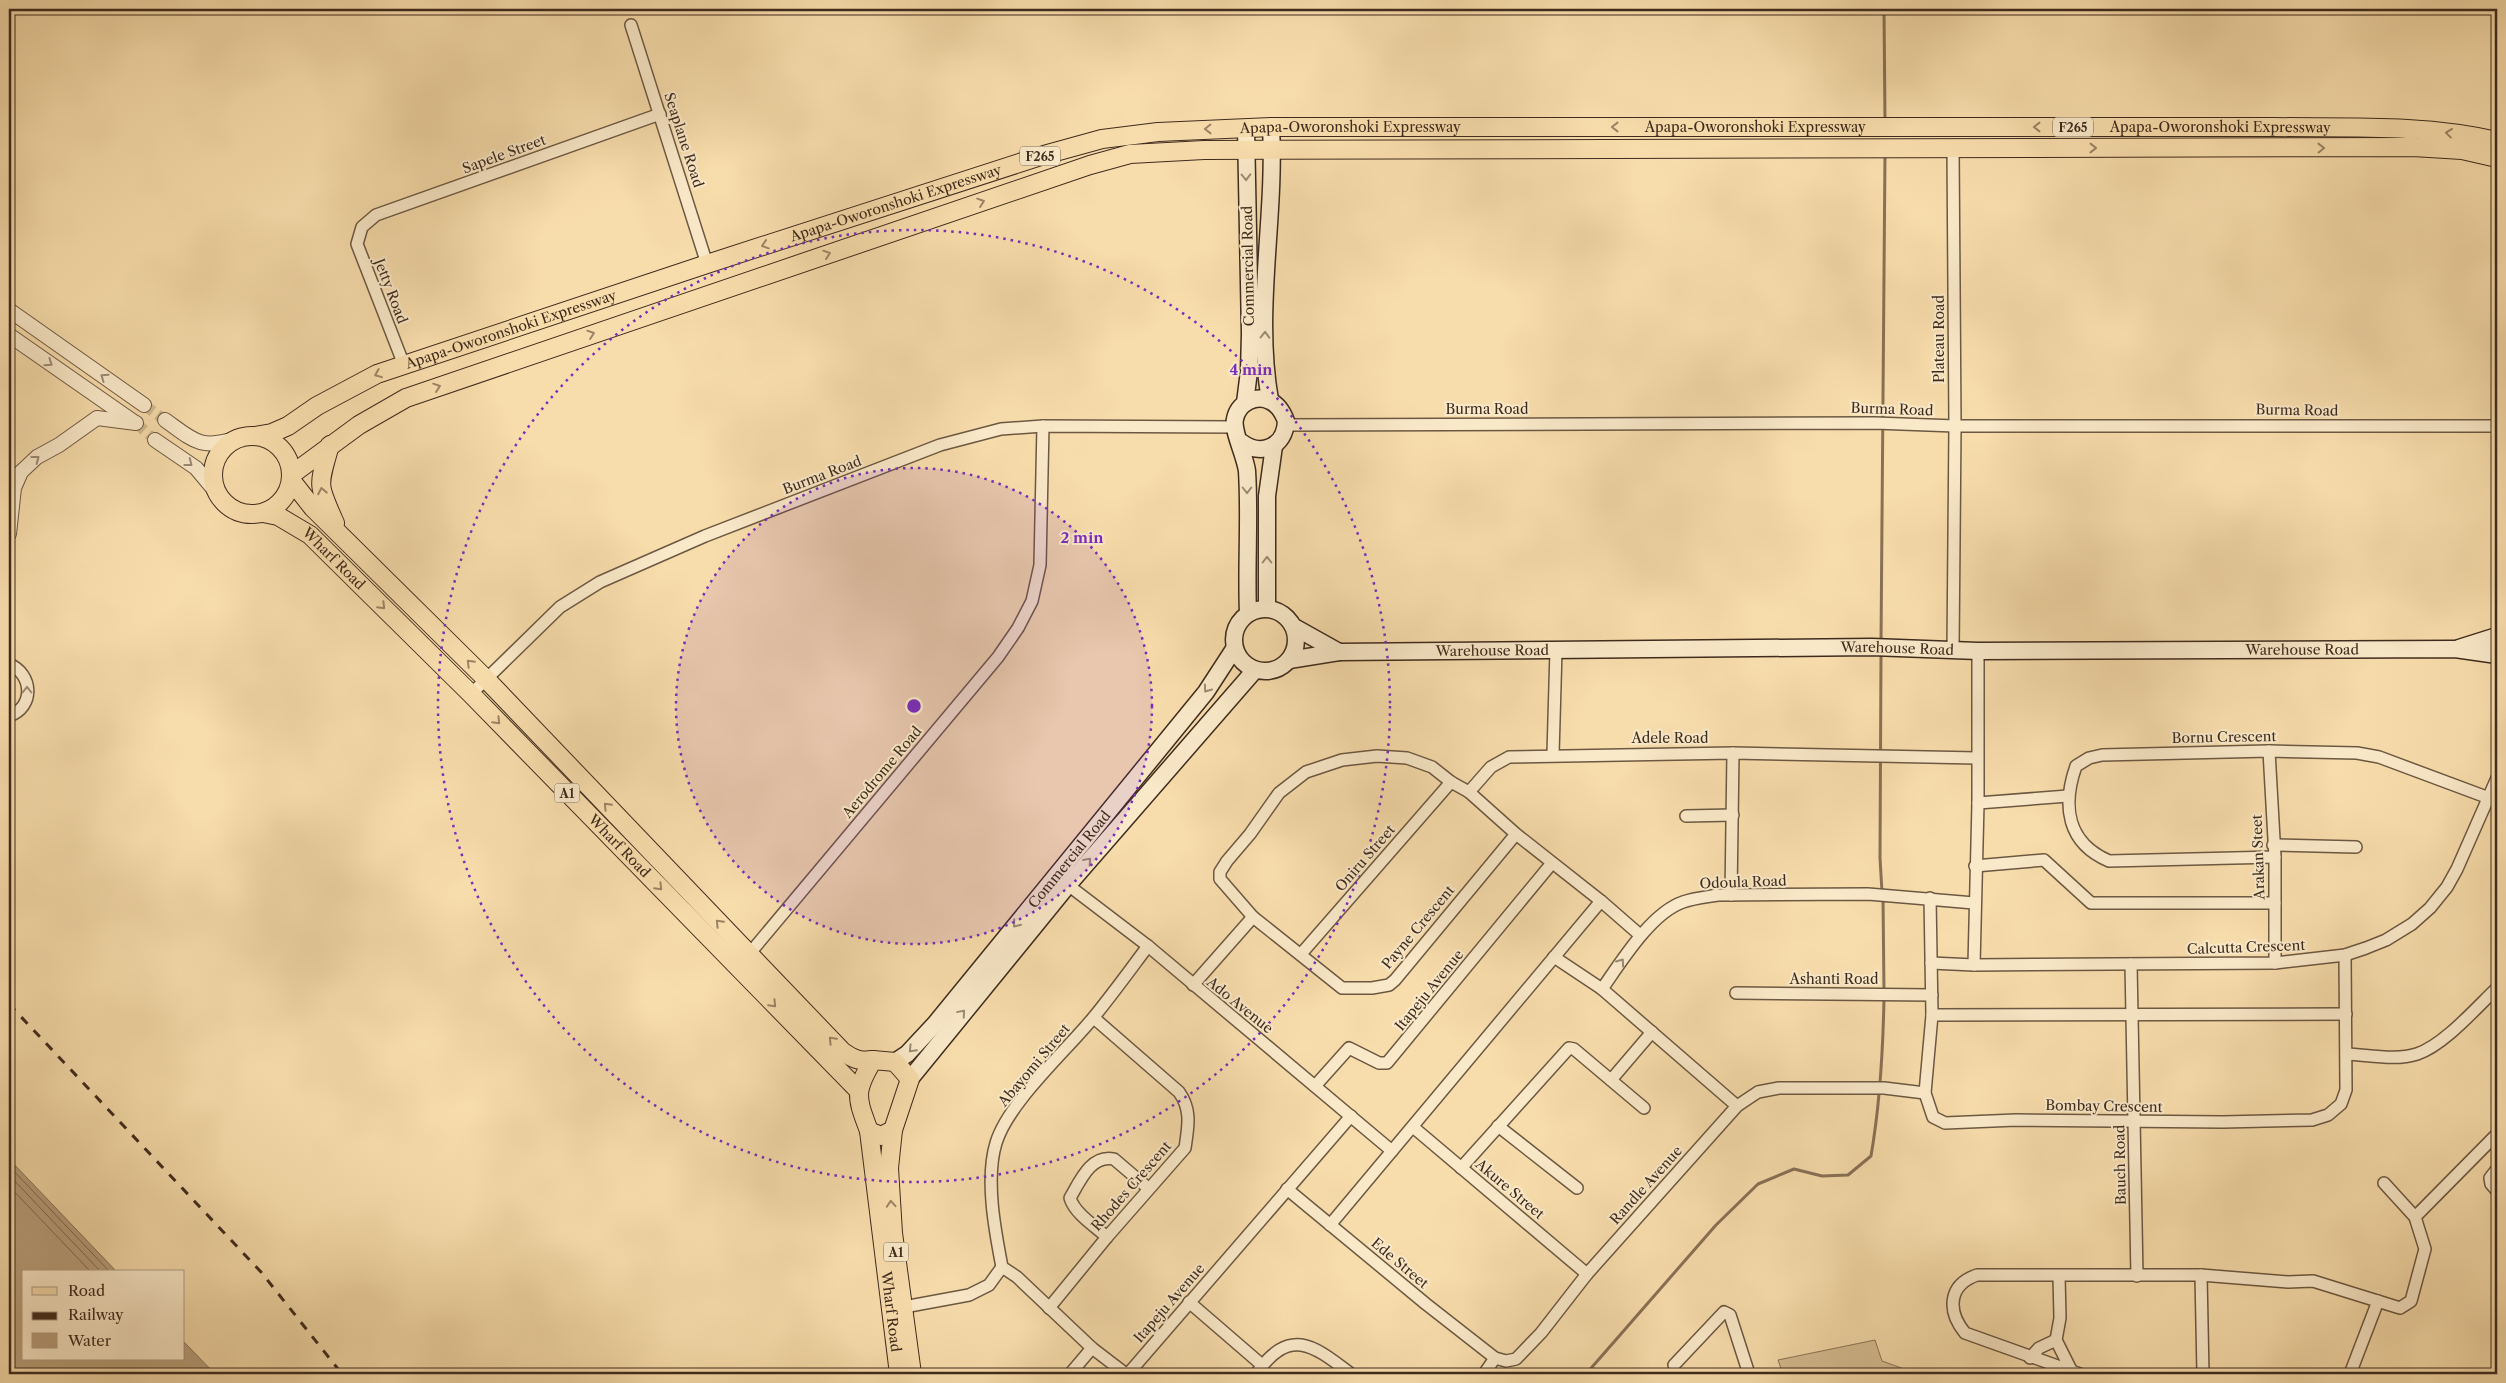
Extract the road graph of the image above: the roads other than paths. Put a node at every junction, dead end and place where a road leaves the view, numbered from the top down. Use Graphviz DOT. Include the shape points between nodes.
graph roads {
  1 [pos="632,25"];
  2 [pos="660,114"];
  3 [pos="1271,127"];
  4 [pos="1246,129"];
  5 [pos="2497,141"];
  6 [pos="1953,148"];
  7 [pos="1246,150"];
  8 [pos="1273,151"];
  9 [pos="2497,158"];
  10 [pos="362,227"];
  11 [pos="707,264"];
  12 [pos="9,310"];
  13 [pos="9,335"];
  14 [pos="404,365"];
  15 [pos="1270,400"];
  16 [pos="1245,403"];
  17 [pos="144,405"];
  18 [pos="165,420"];
  19 [pos="1286,425"];
  20 [pos="1043,426"];
  21 [pos="1955,426"];
  22 [pos="2497,426"];
  23 [pos="1238,434"];
  24 [pos="255,436"];
  25 [pos="236,439"];
  26 [pos="155,440"];
  27 [pos="330,445"];
  28 [pos="1274,446"];
  29 [pos="291,478"];
  30 [pos="217,493"];
  31 [pos="263,513"];
  32 [pos="9,534"];
  33 [pos="340,534"];
  34 [pos="1267,608"];
  35 [pos="1248,613"];
  36 [pos="1296,628"];
  37 [pos="2497,636"];
  38 [pos="1234,649"];
  39 [pos="2455,649"];
  40 [pos="1556,650"];
  41 [pos="1953,650"];
  42 [pos="1978,651"];
  43 [pos="1339,652"];
  44 [pos="2497,655"];
  45 [pos="1289,660"];
  46 [pos="11,663"];
  47 [pos="1255,670"];
  48 [pos="486,679"];
  49 [pos="471,694"];
  50 [pos="9,716"];
  51 [pos="2269,750"];
  52 [pos="1733,753"];
  53 [pos="1553,754"];
  54 [pos="1977,758"];
  55 [pos="2497,778"];
  56 [pos="1451,782"];
  57 [pos="1469,792"];
  58 [pos="2068,796"];
  59 [pos="2489,798"];
  60 [pos="1978,804"];
  61 [pos="1732,815"];
  62 [pos="1686,816"];
  63 [pos="1516,834"];
  64 [pos="2273,845"];
  65 [pos="2356,847"];
  66 [pos="2274,858"];
  67 [pos="1552,863"];
  68 [pos="1975,866"];
  69 [pos="1068,885"];
  70 [pos="1731,895"];
  71 [pos="1930,898"];
  72 [pos="1601,901"];
  73 [pos="1974,903"];
  74 [pos="2275,903"];
  75 [pos="1253,917"];
  76 [pos="1640,935"];
  77 [pos="1148,946"];
  78 [pos="749,954"];
  79 [pos="1301,954"];
  80 [pos="2345,955"];
  81 [pos="1554,957"];
  82 [pos="1931,963"];
  83 [pos="2275,963"];
  84 [pos="2131,964"];
  85 [pos="1974,965"];
  86 [pos="737,968"];
  87 [pos="1192,985"];
  88 [pos="2497,988"];
  89 [pos="1602,989"];
  90 [pos="1736,993"];
  91 [pos="1932,995"];
  92 [pos="2346,1014"];
  93 [pos="1932,1015"];
  94 [pos="2132,1016"];
  95 [pos="1094,1018"];
  96 [pos="1652,1032"];
  97 [pos="2347,1054"];
  98 [pos="873,1060"];
  99 [pos="895,1062"];
  100 [pos="910,1079"];
  101 [pos="1612,1080"];
  102 [pos="1315,1086"];
  103 [pos="858,1090"];
  104 [pos="1925,1093"];
  105 [pos="1737,1106"];
  106 [pos="1644,1108"];
  107 [pos="1351,1116"];
  108 [pos="2135,1122"];
  109 [pos="1498,1126"];
  110 [pos="1413,1127"];
  111 [pos="893,1130"];
  112 [pos="870,1132"];
  113 [pos="2497,1134"];
  114 [pos="1392,1151"];
  115 [pos="1461,1168"];
  116 [pos="2497,1169"];
  117 [pos="2384,1183"];
  118 [pos="1148,1188"];
  119 [pos="1577,1188"];
  120 [pos="1287,1190"];
  121 [pos="2497,1191"];
  122 [pos="2415,1217"];
  123 [pos="1330,1225"];
  124 [pos="1107,1237"];
  125 [pos="1002,1267"];
  126 [pos="1587,1274"];
  127 [pos="2201,1275"];
  128 [pos="2059,1276"];
  129 [pos="2137,1276"];
  130 [pos="2378,1301"];
  131 [pos="1189,1302"];
  132 [pos="904,1306"];
  133 [pos="1049,1308"];
  134 [pos="2056,1340"];
  135 [pos="1092,1348"];
  136 [pos="1495,1358"];
  137 [pos="2030,1358"];
  138 [pos="1674,1365"];
  139 [pos="1259,1370"];
  140 [pos="2076,1373"];
  141 [pos="899,1374"];
  142 [pos="912,1374"];
  143 [pos="1070,1374"];
  144 [pos="1127,1374"];
  145 [pos="1351,1374"];
  146 [pos="1484,1374"];
  147 [pos="1749,1374"];
  148 [pos="2203,1374"];
  149 [pos="2350,1374"];
  1 -- 2 [label="street, Seaplane Road"];
  2 -- 10 [label="street, Sapele Street" via="376,215"];
  2 -- 11 [label="street, Seaplane Road"];
  3 -- 4 [label="main road, Apapa-Oworonshoki Expressway / F265"];
  5 -- 3 [label="main road, Apapa-Oworonshoki Expressway / F265, one-way" via="2412,128"];
  3 -- 8 [label="main road, Commercial Road"];
  4 -- 7 [label="main road, Commercial Road"];
  4 -- 11 [label="main road, Apapa-Oworonshoki Expressway / F265, one-way" via="1158,132 1102,139"];
  6 -- 8 [label="main road, Apapa-Oworonshoki Expressway / F265"];
  6 -- 9 [label="main road, Apapa-Oworonshoki Expressway / F265, one-way" via="2413,147 2462,150"];
  6 -- 21 [label="street, Plateau Road"];
  7 -- 8 [label="main road, Apapa-Oworonshoki Expressway / F265"];
  7 -- 16 [label="main road, Commercial Road, one-way" via="1250,334"];
  27 -- 7 [label="main road, Apapa-Oworonshoki Expressway / F265, one-way" via="406,398 1090,165 1130,154"];
  15 -- 8 [label="main road, Commercial Road, one-way" via="1265,375 1265,311"];
  10 -- 14 [label="street, Jetty Road" via="357,244"];
  11 -- 14 [label="main road, Apapa-Oworonshoki Expressway / F265"];
  17 -- 12 [label="street, one-way"];
  13 -- 32 [label="street" via="136,423 97,418 37,457 21,472 14,488"];
  14 -- 24 [label="main road, Apapa-Oworonshoki Expressway / F265, one-way" via="377,374 317,406 288,426"];
  15 -- 16 [label="main road" via="1261,398"];
  15 -- 19 [label="main road" via="1283,413"];
  16 -- 23 [label="main road" via="1235,418"];
  18 -- 25 [label="street" via="203,444 217,445"];
  19 -- 21 [label="street, Burma Road" via="1875,423"];
  19 -- 28 [label="main road" via="1282,439"];
  20 -- 23 [label="street, Burma Road"];
  20 -- 48 [label="street, Burma Road" via="1001,429 940,445 705,536 600,582 560,607"];
  20 -- 78 [label="street, Aerodrome Road" via="1040,565 1032,602 1018,628 998,657"];
  21 -- 22 [label="street, Burma Road"];
  21 -- 41 [label="street, Plateau Road"];
  23 -- 28 [label="main road" via="1256,450"];
  23 -- 35 [label="main road, one-way" via="1247,470"];
  24 -- 25 [label="main road"];
  24 -- 29 [label="main road" via="276,444 290,463"];
  25 -- 30 [label="main road" via="217,456 213,468"];
  26 -- 30 [label="street, one-way" via="196,468"];
  27 -- 29 [label="main road, Apapa-Oworonshoki Expressway / F265"];
  33 -- 27 [label="main road, one-way" via="320,491"];
  34 -- 28 [label="main road, one-way" via="1268,496"];
  29 -- 31 [label="main road" via="286,494 276,506"];
  29 -- 33 [label="main road, Wharf Road / A1" via="313,508"];
  30 -- 31 [label="main road" via="230,508 240,513"];
  31 -- 49 [label="main road, Wharf Road / A1, one-way" via="278,516 310,535"];
  48 -- 33 [label="main road, Wharf Road / A1, one-way"];
  34 -- 35 [label="main road"];
  34 -- 36 [label="main road" via="1278,611"];
  35 -- 38 [label="main road" via="1234,629"];
  36 -- 43 [label="main road, Warehouse Road"];
  36 -- 45 [label="main road" via="1295,647"];
  37 -- 39 [label="main road, Warehouse Road"];
  38 -- 47 [label="main road" via="1239,658"];
  38 -- 99 [label="main road, Commercial Road, one-way" via="1206,692 935,1024"];
  39 -- 42 [label="main road, Warehouse Road"];
  39 -- 44 [label="main road, Warehouse Road"];
  40 -- 41 [label="main road, Warehouse Road"];
  40 -- 43 [label="main road, Warehouse Road"];
  40 -- 53 [label="street"];
  41 -- 42 [label="main road, Warehouse Road"];
  42 -- 54 [label="street"];
  43 -- 45 [label="main road, Warehouse Road"];
  45 -- 47 [label="main road" via="1275,669"];
  50 -- 46 [label="street, one-way" via="18,711 27,697 26,680"];
  69 -- 47 [label="main road, Commercial Road, one-way"];
  48 -- 49 [label="street, Burma Road"];
  78 -- 48 [label="main road, Wharf Road / A1, one-way"];
  49 -- 86 [label="main road, Wharf Road / A1, one-way"];
  51 -- 58 [label="street, Bornu Crescent" via="2102,754 2076,766"];
  51 -- 59 [label="street, Bornu Crescent" via="2357,753 2379,757"];
  51 -- 64 [label="street, Arakan Steet"];
  52 -- 53 [label="street, Adele Road"];
  52 -- 54 [label="street, Adele Road"];
  52 -- 61 [label="street"];
  53 -- 57 [label="street, Adele Road" via="1509,757 1499,761"];
  54 -- 60 [label="street"];
  55 -- 59 [label="street, Calcutta Crescent"];
  56 -- 57 [label="street"];
  56 -- 75 [label="street, Payne Crescent" via="1432,766 1407,758 1377,756 1342,760 1306,772 1279,793 1220,872 1224,885"];
  56 -- 79 [label="street, Oniru Street"];
  57 -- 63 [label="street"];
  58 -- 60 [label="street"];
  58 -- 66 [label="street" via="2070,819 2076,834 2096,855 2109,861"];
  59 -- 80 [label="street, Calcutta Crescent" via="2457,870 2430,908 2386,940"];
  60 -- 68 [label="street"];
  61 -- 62 [label="street"];
  61 -- 70 [label="street"];
  63 -- 67 [label="street"];
  63 -- 79 [label="street, Payne Crescent" via="1389,985 1342,988"];
  64 -- 65 [label="street"];
  64 -- 66 [label="street, Arakan Steet"];
  66 -- 74 [label="street, Arakan Steet"];
  67 -- 72 [label="street"];
  67 -- 102 [label="street, Itapeju Avenue" via="1387,1064 1378,1063 1349,1048"];
  68 -- 73 [label="street"];
  68 -- 74 [label="street" via="2044,860 2091,903"];
  69 -- 77 [label="street, Ado Avenue"];
  100 -- 69 [label="main road, Commercial Road, one-way"];
  70 -- 71 [label="street, Odoula Road" via="1868,894"];
  70 -- 76 [label="street, Odoula Road" via="1682,902"];
  71 -- 73 [label="street, Odoula Road"];
  71 -- 82 [label="street, Bombay Crescent"];
  72 -- 76 [label="street"];
  72 -- 81 [label="street"];
  73 -- 85 [label="street"];
  74 -- 83 [label="street, Arakan Steet"];
  75 -- 79 [label="street, Payne Crescent"];
  75 -- 87 [label="street"];
  89 -- 76 [label="street, Odoula Road, one-way"];
  77 -- 87 [label="street, Ado Avenue"];
  77 -- 95 [label="street, Abayomi Street"];
  78 -- 86 [label="street, Aerodrome Road"];
  98 -- 78 [label="main road, Wharf Road / A1, one-way" via="862,1062 842,1051"];
  80 -- 83 [label="street, Calcutta Crescent"];
  80 -- 92 [label="street, Bombay Crescent"];
  81 -- 89 [label="street"];
  81 -- 110 [label="street"];
  82 -- 85 [label="street, Calcutta Crescent"];
  82 -- 91 [label="street, Bombay Crescent"];
  83 -- 84 [label="street, Calcutta Crescent"];
  84 -- 85 [label="street, Calcutta Crescent"];
  84 -- 94 [label="street, Bauch Road"];
  86 -- 103 [label="main road, Wharf Road / A1, one-way"];
  87 -- 102 [label="street, Ado Avenue"];
  88 -- 97 [label="street" via="2447,1034 2416,1054"];
  89 -- 96 [label="street"];
  90 -- 91 [label="street, Ashanti Road"];
  91 -- 93 [label="street, Bombay Crescent"];
  92 -- 94 [label="street"];
  92 -- 97 [label="street, Bombay Crescent"];
  93 -- 94 [label="street"];
  93 -- 104 [label="street, Bombay Crescent"];
  94 -- 108 [label="street, Bauch Road"];
  95 -- 118 [label="street, Rhodes Crescent" via="1179,1092 1187,1103 1185,1148"];
  95 -- 125 [label="street, Abayomi Street" via="1012,1111 996,1143 991,1179"];
  96 -- 101 [label="street"];
  96 -- 105 [label="street"];
  97 -- 108 [label="street, Bombay Crescent" via="2346,1090 2341,1104 2328,1115 2312,1120"];
  98 -- 99 [label="main road, Wharf Road"];
  98 -- 103 [label="main road"];
  99 -- 100 [label="main road"];
  100 -- 111 [label="main road, Wharf Road"];
  101 -- 106 [label="street"];
  101 -- 109 [label="street" via="1570,1048"];
  102 -- 107 [label="street, Ado Avenue"];
  103 -- 112 [label="main road, Wharf Road"];
  104 -- 105 [label="street, Randle Avenue" via="1884,1088 1779,1088 1758,1092"];
  104 -- 108 [label="street, Bombay Crescent" via="1933,1117 1945,1124 2016,1120"];
  105 -- 126 [label="street, Randle Avenue"];
  107 -- 114 [label="street, Ado Avenue"];
  107 -- 120 [label="street, Itapeju Avenue"];
  108 -- 129 [label="street, Bauch Road"];
  109 -- 115 [label="street"];
  109 -- 119 [label="street"];
  110 -- 114 [label="street"];
  110 -- 115 [label="street, Akure Street"];
  111 -- 112 [label="main road" via="881,1136"];
  132 -- 111 [label="main road, Wharf Road / A1, one-way" via="893,1233 889,1168"];
  112 -- 141 [label="main road, Wharf Road / A1"];
  113 -- 122 [label="street"];
  114 -- 123 [label="street"];
  115 -- 126 [label="street, Akure Street"];
  116 -- 121 [label="street" via="2490,1178"];
  117 -- 122 [label="street"];
  118 -- 124 [label="street, Rhodes Crescent"];
  118 -- 124 [label="street" via="1114,1159 1098,1159 1082,1177 1070,1198 1072,1203"];
  120 -- 123 [label="street, Ede Street"];
  120 -- 131 [label="street, Itapeju Avenue"];
  122 -- 130 [label="street" via="2425,1249 2411,1301 2400,1308"];
  123 -- 136 [label="street, Ede Street"];
  124 -- 133 [label="street, Rhodes Crescent"];
  125 -- 132 [label="street" via="989,1285 968,1295"];
  125 -- 133 [label="street"];
  126 -- 136 [label="street, Randle Avenue" via="1541,1333 1516,1359"];
  127 -- 129 [label="street"];
  127 -- 130 [label="street" via="2313,1281"];
  127 -- 148 [label="street"];
  128 -- 129 [label="street"];
  128 -- 134 [label="street" via="2060,1318"];
  128 -- 137 [label="street" via="1977,1275 1964,1279 1956,1291 1952,1308 1965,1333"];
  130 -- 149 [label="street"];
  131 -- 139 [label="street"];
  131 -- 144 [label="street, Itapeju Avenue"];
  132 -- 142 [label="main road, Wharf Road / A1"];
  133 -- 135 [label="street"];
  134 -- 137 [label="street" via="2039,1348"];
  134 -- 140 [label="street"];
  135 -- 143 [label="street"];
  135 -- 144 [label="street"];
  136 -- 146 [label="street"];
  137 -- 140 [label="street"];
  138 -- 147 [label="street" via="1724,1312 1730,1315"];
  139 -- 145 [label="street" via="1276,1351 1297,1343 1316,1349"];
}
